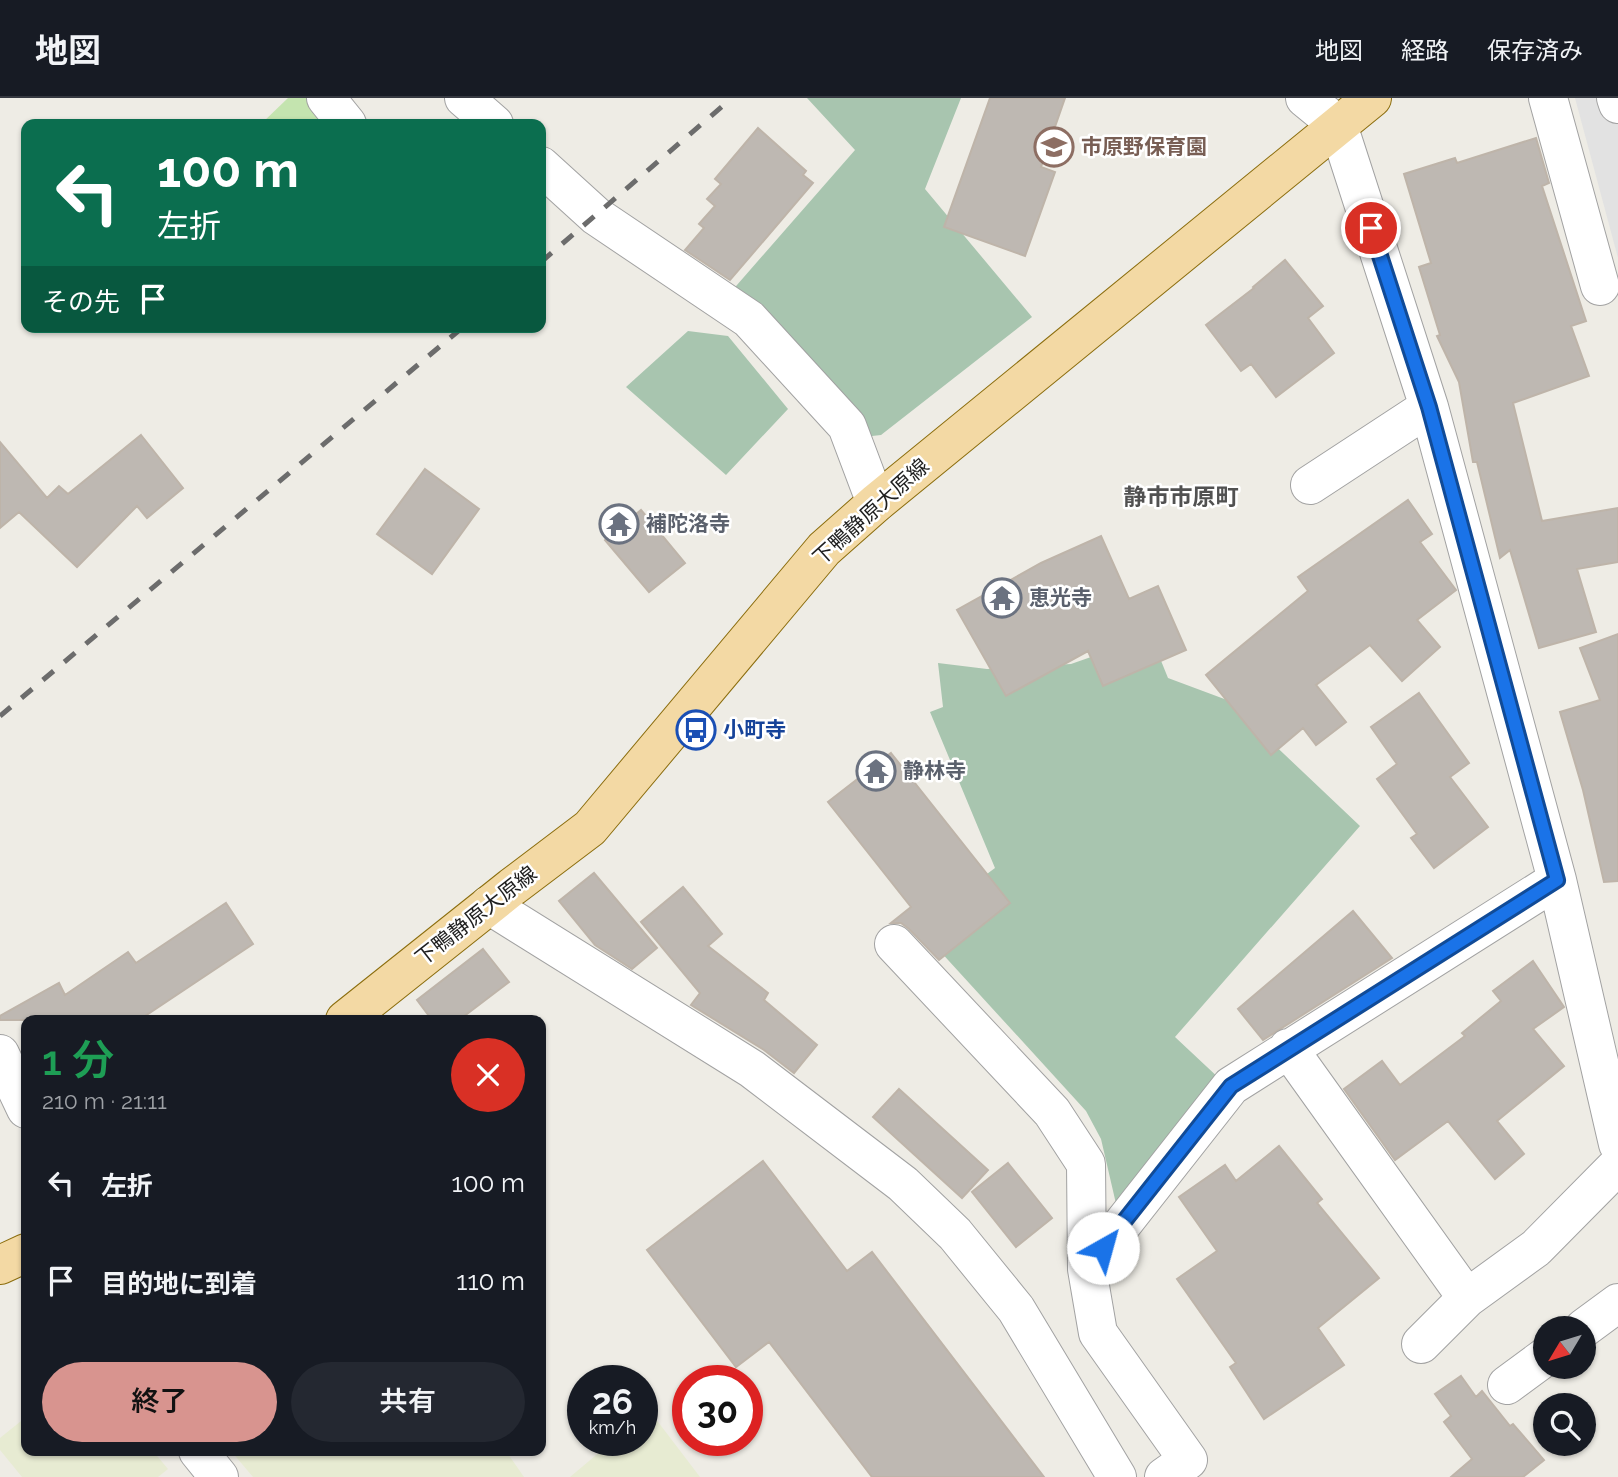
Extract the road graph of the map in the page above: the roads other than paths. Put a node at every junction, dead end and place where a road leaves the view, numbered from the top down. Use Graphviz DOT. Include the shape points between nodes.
graph roads {
  1 [pos="326,98"];
  2 [pos="464,98"];
  3 [pos="1305,98"];
  4 [pos="1372,98"];
  5 [pos="1548,98"];
  6 [pos="1616,98"];
  7 [pos="1618,104"];
  8 [pos="343,119"];
  9 [pos="488,119"];
  10 [pos="1338,125"];
  11 [pos="546,171"];
  12 [pos="1600,286"];
  13 [pos="1429,407"];
  14 [pos="1310,485"];
  15 [pos="876,503"];
  16 [pos="1557,880"];
  17 [pos="489,905"];
  18 [pos="894,944"];
  19 [pos="351,1015"];
  20 [pos="1288,1048"];
  21 [pos="0,1054"];
  22 [pos="21,1098"];
  23 [pos="1618,1144"];
  24 [pos="1618,1165"];
  25 [pos="21,1255"];
  26 [pos="0,1265"];
  27 [pos="1087,1269"];
  28 [pos="1467,1298"];
  29 [pos="1618,1303"];
  30 [pos="1596,1319"];
  31 [pos="1421,1344"];
  32 [pos="1533,1366"];
  33 [pos="1507,1385"];
  34 [pos="202,1456"];
  35 [pos="219,1477"];
  36 [pos="1118,1477"];
  37 [pos="1164,1477"];
  1 -- 8 [label="street"];
  2 -- 9 [label="street"];
  3 -- 10 [label="street"];
  4 -- 10 [label="main road, 下鴨静原大原線"];
  5 -- 12 [label="street"];
  6 -- 7 [label="street"];
  10 -- 13 [label="street"];
  10 -- 15 [label="main road, 下鴨静原大原線"];
  11 -- 15 [label="street" via="596,216 749,319 847,426"];
  13 -- 14 [label="street"];
  13 -- 16 [label="street"];
  15 -- 17 [label="main road, 下鴨静原大原線" via="824,549 590,828"];
  16 -- 20 [label="street"];
  16 -- 23 [label="street"];
  17 -- 19 [label="main road, 下鴨静原大原線"];
  17 -- 36 [label="street" via="752,1069 903,1184 955,1234 1016,1309"];
  18 -- 27 [label="street" via="1052,1112 1086,1164"];
  20 -- 27 [label="street" via="1231,1086"];
  20 -- 28 [label="street"];
  21 -- 22 [label="street"];
  24 -- 28 [label="street" via="1536,1248"];
  25 -- 26 [label="main road"];
  27 -- 37 [label="street" via="1098,1333 1188,1460"];
  28 -- 31 [label="street"];
  29 -- 30 [label="street"];
  32 -- 33 [label="street"];
  34 -- 35 [label="street"];
}
